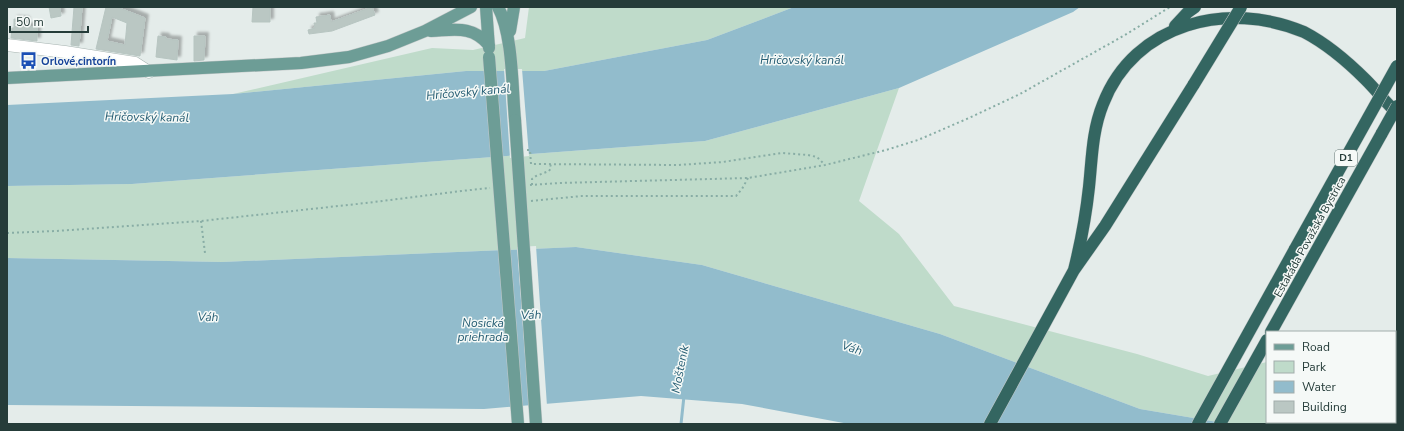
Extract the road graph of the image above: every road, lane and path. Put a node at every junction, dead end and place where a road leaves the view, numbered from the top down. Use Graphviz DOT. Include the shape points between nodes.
graph roads {
  1 [pos="471,7"];
  2 [pos="486,7"];
  3 [pos="498,7"];
  4 [pos="514,7"];
  5 [pos="1170,7"];
  6 [pos="1195,7"];
  7 [pos="1241,7"];
  8 [pos="1172,29"];
  9 [pos="425,31"];
  10 [pos="509,42"];
  11 [pos="7,45"];
  12 [pos="489,51"];
  13 [pos="1397,66"];
  14 [pos="149,72"];
  15 [pos="7,78"];
  16 [pos="1397,106"];
  17 [pos="1397,113"];
  18 [pos="526,150"];
  19 [pos="550,163"];
  20 [pos="825,165"];
  21 [pos="748,178"];
  22 [pos="532,185"];
  23 [pos="524,186"];
  24 [pos="493,188"];
  25 [pos="530,201"];
  26 [pos="201,221"];
  27 [pos="7,233"];
  28 [pos="205,253"];
  29 [pos="1074,270"];
  30 [pos="1272,331"];
  31 [pos="1266,342"];
  32 [pos="518,424"];
  33 [pos="536,424"];
  34 [pos="990,424"];
  35 [pos="1198,424"];
  36 [pos="1220,424"];
  1 -- 9 [label="main road"];
  2 -- 12 [label="main road"];
  3 -- 10 [label="main road" via="504,18"];
  4 -- 10 [label="main road"];
  5 -- 20 [label="path" via="1020,94 969,118 918,140"];
  6 -- 8 [label="highway"];
  7 -- 29 [label="highway, bridge" via="1116,208"];
  8 -- 17 [label="highway, bridge" via="1190,21 1227,14 1252,15 1278,21 1304,32 1348,63"];
  8 -- 29 [label="highway" via="1149,42 1131,60 1115,79 1103,104 1092,144 1085,224"];
  9 -- 12 [label="main road" via="465,30 479,35"];
  9 -- 14 [label="main road" via="361,55 343,58"];
  10 -- 33 [label="main road, bridge"];
  11 -- 14 [label="street" via="135,63"];
  12 -- 32 [label="main road, bridge"];
  13 -- 35 [label="highway, Estakáda Považská Bystrica / D1, bridge"];
  14 -- 15 [label="main road"];
  16 -- 30 [label="highway, Estakáda Považská Bystrica / D1, bridge"];
  18 -- 19 [label="path" via="530,150 531,164"];
  19 -- 20 [label="path" via="678,165 782,154 808,154 817,157"];
  19 -- 22 [label="path" via="549,171 532,179"];
  20 -- 21 [label="path"];
  21 -- 22 [label="path"];
  21 -- 25 [label="path" via="736,196 582,196"];
  22 -- 23 [label="path"];
  24 -- 26 [label="path"];
  26 -- 27 [label="path"];
  26 -- 28 [label="path"];
  29 -- 34 [label="highway"];
  31 -- 36 [label="highway"];
}
